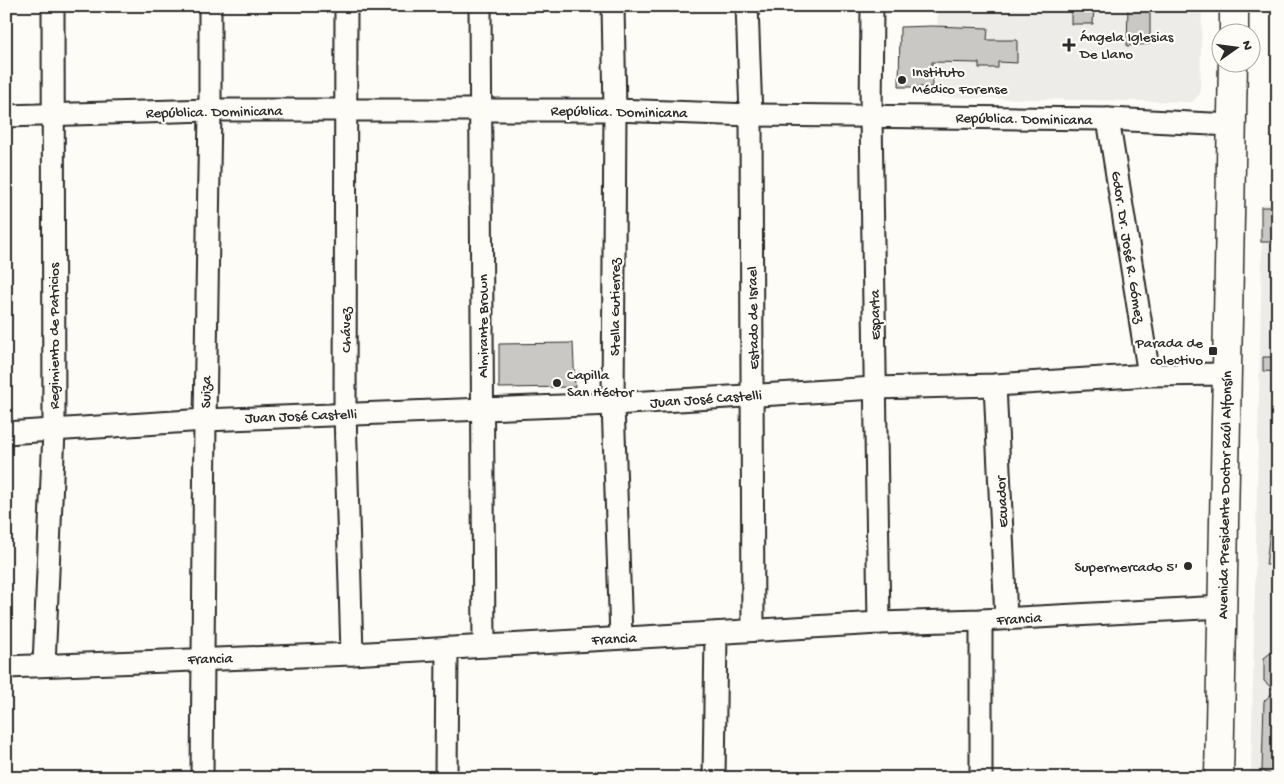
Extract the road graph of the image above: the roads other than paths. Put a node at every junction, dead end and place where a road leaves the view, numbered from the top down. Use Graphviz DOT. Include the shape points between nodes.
graph roads {
  1 [pos="53,6"];
  2 [pos="210,6"];
  3 [pos="346,6"];
  4 [pos="480,6"];
  5 [pos="613,6"];
  6 [pos="747,6"];
  7 [pos="872,6"];
  8 [pos="1234,6"];
  9 [pos="1234,22"];
  10 [pos="1233,72"];
  11 [pos="345,109"];
  12 [pos="481,109"];
  13 [pos="210,110"];
  14 [pos="615,110"];
  15 [pos="52,114"];
  16 [pos="751,115"];
  17 [pos="6,116"];
  18 [pos="871,116"];
  19 [pos="1108,119"];
  20 [pos="1232,125"];
  21 [pos="1226,374"];
  22 [pos="1149,375"];
  23 [pos="995,385"];
  24 [pos="875,388"];
  25 [pos="753,395"];
  26 [pos="613,404"];
  27 [pos="482,409"];
  28 [pos="344,413"];
  29 [pos="205,420"];
  30 [pos="54,430"];
  31 [pos="6,433"];
  32 [pos="1222,607"];
  33 [pos="1006,618"];
  34 [pos="982,620"];
  35 [pos="879,623"];
  36 [pos="753,630"];
  37 [pos="716,634"];
  38 [pos="621,637"];
  39 [pos="484,646"];
  40 [pos="447,648"];
  41 [pos="352,654"];
  42 [pos="204,658"];
  43 [pos="44,665"];
  44 [pos="6,667"];
  45 [pos="202,778"];
  46 [pos="446,778"];
  47 [pos="714,778"];
  48 [pos="981,778"];
  49 [pos="1219,778"];
  1 -- 15 [label="street, Regimiento de Patricios"];
  2 -- 13 [label="street, Suiza"];
  3 -- 11 [label="street, Chávez"];
  4 -- 12 [label="street, Almirante Brown"];
  5 -- 14 [label="street, Stella Gutierrez"];
  6 -- 16 [label="street, Estado de Israel"];
  7 -- 18 [label="street, Esparta"];
  8 -- 9 [label="main road"];
  10 -- 20 [label="main road, Avenida Presidente Doctor Raúl Alfonsín"];
  11 -- 12 [label="street, República. Dominicana"];
  11 -- 13 [label="street, República. Dominicana"];
  11 -- 28 [label="street, Chávez"];
  12 -- 14 [label="street, República. Dominicana"];
  12 -- 27 [label="street, Almirante Brown"];
  13 -- 15 [label="street, República. Dominicana"];
  13 -- 29 [label="street, Suiza"];
  14 -- 16 [label="street, República. Dominicana"];
  14 -- 26 [label="street, Stella Gutierrez"];
  15 -- 17 [label="street, República. Dominicana"];
  15 -- 30 [label="street, Regimiento de Patricios"];
  16 -- 18 [label="street, República. Dominicana"];
  16 -- 25 [label="street, Estado de Israel"];
  18 -- 19 [label="street, República. Dominicana"];
  18 -- 24 [label="street, Esparta"];
  19 -- 20 [label="street, República. Dominicana"];
  19 -- 22 [label="street, Gdor. Dr. José R. Gómez"];
  20 -- 21 [label="main road, Avenida Presidente Doctor Raúl Alfonsín"];
  21 -- 22 [label="street, Juan José Castelli"];
  21 -- 32 [label="main road, Avenida Presidente Doctor Raúl Alfonsín"];
  22 -- 23 [label="street, Juan José Castelli"];
  23 -- 24 [label="street, Juan José Castelli"];
  23 -- 33 [label="street, Ecuador"];
  24 -- 25 [label="street, Juan José Castelli"];
  24 -- 35 [label="street, Esparta"];
  25 -- 26 [label="street, Juan José Castelli"];
  25 -- 36 [label="street, Estado de Israel"];
  26 -- 27 [label="street, Juan José Castelli"];
  26 -- 38 [label="street, Stella Gutierrez"];
  27 -- 28 [label="street, Juan José Castelli"];
  27 -- 39 [label="street, Almirante Brown"];
  28 -- 29 [label="street, Juan José Castelli"];
  28 -- 41 [label="street, Chávez"];
  29 -- 30 [label="street, Juan José Castelli"];
  29 -- 42 [label="street, Suiza"];
  30 -- 31 [label="street, Juan José Castelli"];
  30 -- 43 [label="street, Regimiento de Patricios"];
  32 -- 33 [label="street, Francia"];
  32 -- 49 [label="main road, Avenida Presidente Doctor Raúl Alfonsín"];
  33 -- 34 [label="street, Francia"];
  34 -- 35 [label="street, Francia"];
  34 -- 48 [label="street"];
  35 -- 36 [label="street, Francia"];
  36 -- 37 [label="street, Francia"];
  37 -- 38 [label="street, Francia"];
  37 -- 47 [label="street"];
  38 -- 39 [label="street, Francia"];
  39 -- 40 [label="street, Francia"];
  40 -- 41 [label="street, Francia"];
  40 -- 46 [label="street"];
  41 -- 42 [label="street, Francia"];
  42 -- 43 [label="street, Francia"];
  42 -- 45 [label="street, Suiza"];
  43 -- 44 [label="street, Francia"];
}
